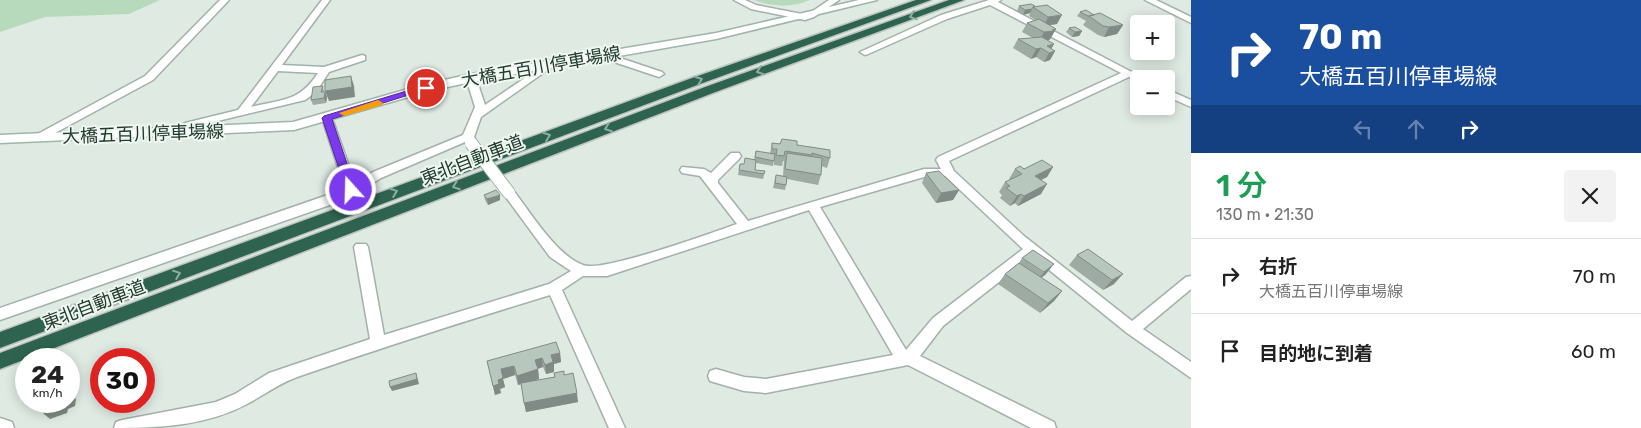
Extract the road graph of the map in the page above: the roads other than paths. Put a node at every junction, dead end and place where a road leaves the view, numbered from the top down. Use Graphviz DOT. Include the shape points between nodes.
graph roads {
  1 [pos="225,0"];
  2 [pos="326,0"];
  3 [pos="738,0"];
  4 [pos="835,0"];
  5 [pos="872,0"];
  6 [pos="926,0"];
  7 [pos="959,0"];
  8 [pos="1149,0"];
  9 [pos="994,1"];
  10 [pos="845,3"];
  11 [pos="808,16"];
  12 [pos="1191,20"];
  13 [pos="865,52"];
  14 [pos="602,55"];
  15 [pos="362,58"];
  16 [pos="550,64"];
  17 [pos="275,68"];
  18 [pos="325,70"];
  19 [pos="1129,73"];
  20 [pos="659,74"];
  21 [pos="471,78"];
  22 [pos="1175,96"];
  23 [pos="1191,104"];
  24 [pos="242,112"];
  25 [pos="476,116"];
  26 [pos="327,118"];
  27 [pos="177,132"];
  28 [pos="38,138"];
  29 [pos="0,139"];
  30 [pos="470,140"];
  31 [pos="735,156"];
  32 [pos="686,170"];
  33 [pos="949,173"];
  34 [pos="712,184"];
  35 [pos="351,190"];
  36 [pos="812,206"];
  37 [pos="746,227"];
  38 [pos="361,248"];
  39 [pos="1032,249"];
  40 [pos="581,270"];
  41 [pos="1191,281"];
  42 [pos="554,288"];
  43 [pos="0,314"];
  44 [pos="1132,329"];
  45 [pos="0,340"];
  46 [pos="378,342"];
  47 [pos="906,358"];
  48 [pos="0,361"];
  49 [pos="1191,371"];
  50 [pos="716,376"];
  51 [pos="0,426"];
  52 [pos="6,428"];
  53 [pos="122,428"];
  54 [pos="617,428"];
  55 [pos="1048,428"];
  1 -- 28 [label="street" via="149,78"];
  2 -- 17 [label="street"];
  3 -- 11 [label="street" via="754,8 789,10"];
  4 -- 11 [label="street"];
  5 -- 10 [label="main road, 大橋五百川停車場線"];
  45 -- 6 [label="highway, 東北自動車道, one-way" via="687,84"];
  7 -- 48 [label="highway, 東北自動車道, one-way" via="709,90"];
  8 -- 12 [label="street"];
  9 -- 13 [label="street" via="944,17"];
  9 -- 19 [label="street"];
  10 -- 11 [label="main road, 大橋五百川停車場線"];
  11 -- 14 [label="main road, 大橋五百川停車場線" via="716,36"];
  14 -- 16 [label="main road, 大橋五百川停車場線"];
  14 -- 20 [label="street"];
  15 -- 18 [label="street"];
  16 -- 21 [label="main road, 大橋五百川停車場線"];
  16 -- 25 [label="street"];
  17 -- 18 [label="street"];
  17 -- 24 [label="street"];
  18 -- 24 [label="street" via="312,90 301,98"];
  19 -- 33 [label="street" via="949,155 942,160"];
  21 -- 25 [label="street" via="480,107"];
  21 -- 26 [label="main road, 大橋五百川停車場線"];
  22 -- 23 [label="street"];
  24 -- 27 [label="street" via="189,125"];
  25 -- 30 [label="street"];
  26 -- 27 [label="main road, 大橋五百川停車場線" via="294,126"];
  26 -- 35 [label="street"];
  27 -- 28 [label="main road, 大橋五百川停車場線"];
  28 -- 29 [label="main road, 大橋五百川停車場線"];
  30 -- 35 [label="street" via="377,175"];
  30 -- 40 [label="street, bridge" via="555,253"];
  31 -- 34 [label="street" via="712,179"];
  32 -- 34 [label="street" via="704,173"];
  33 -- 36 [label="street" via="924,173"];
  33 -- 39 [label="street"];
  34 -- 37 [label="street"];
  35 -- 43 [label="street" via="335,199"];
  36 -- 37 [label="street"];
  36 -- 47 [label="street"];
  37 -- 40 [label="street" via="606,271"];
  38 -- 46 [label="street"];
  39 -- 44 [label="street"];
  39 -- 47 [label="street" via="938,322"];
  40 -- 42 [label="street"];
  41 -- 44 [label="street"];
  42 -- 46 [label="street"];
  42 -- 54 [label="street"];
  44 -- 49 [label="street"];
  46 -- 53 [label="street" via="275,378 217,410"];
  47 -- 50 [label="street" via="766,386"];
  47 -- 55 [label="street"];
  51 -- 52 [label="street"];
}
